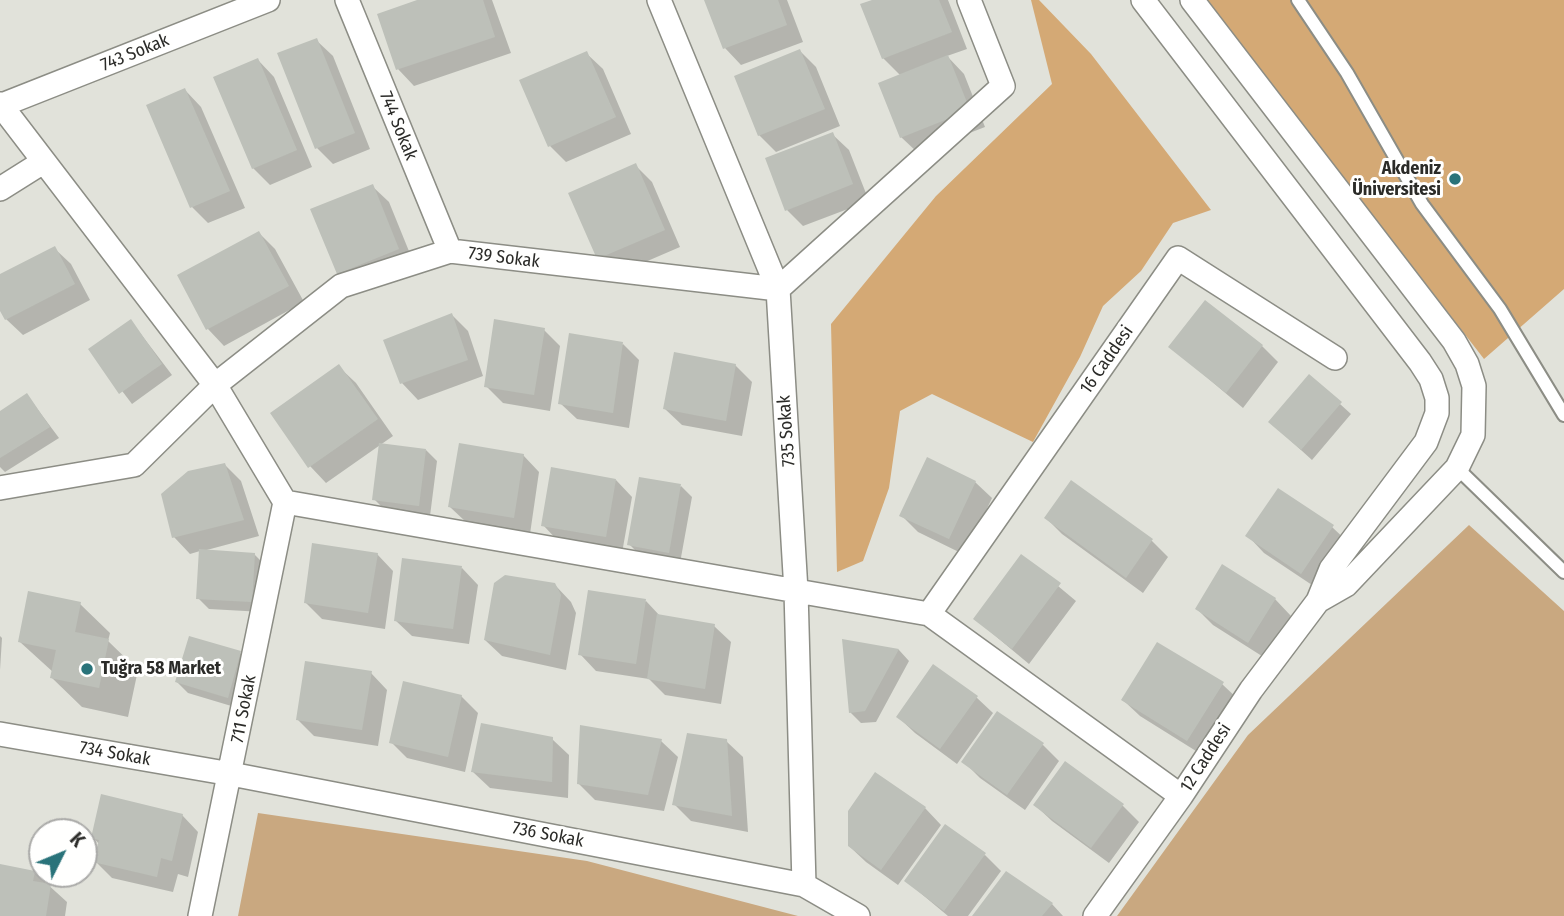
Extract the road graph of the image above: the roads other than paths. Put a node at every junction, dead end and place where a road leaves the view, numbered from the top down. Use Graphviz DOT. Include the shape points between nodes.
graph roads {
  1 [pos="268,0"];
  2 [pos="347,0"];
  3 [pos="659,0"];
  4 [pos="970,0"];
  5 [pos="1143,0"];
  6 [pos="1192,0"];
  7 [pos="1298,0"];
  8 [pos="1,105"];
  9 [pos="43,162"];
  10 [pos="0,189"];
  11 [pos="450,251"];
  12 [pos="778,289"];
  13 [pos="1335,358"];
  14 [pos="215,385"];
  15 [pos="1564,415"];
  16 [pos="1457,468"];
  17 [pos="0,488"];
  18 [pos="285,502"];
  19 [pos="1564,572"];
  20 [pos="796,591"];
  21 [pos="1318,601"];
  22 [pos="929,614"];
  23 [pos="0,734"];
  24 [pos="231,774"];
  25 [pos="1181,796"];
  26 [pos="804,885"];
  27 [pos="200,916"];
  28 [pos="858,916"];
  29 [pos="1095,916"];
  1 -- 8 [label="street, 743 Sokak"];
  2 -- 11 [label="street, 744 Sokak"];
  3 -- 12 [label="street, 735 Sokak"];
  4 -- 12 [label="street" via="1003,86"];
  5 -- 21 [label="street" via="1420,362 1437,398 1437,413 1426,442 1331,569"];
  6 -- 16 [label="street" via="1454,341 1467,364 1476,408 1473,435"];
  7 -- 15 [label="lane" via="1341,63 1422,204 1500,309"];
  8 -- 9 [label="street"];
  9 -- 10 [label="street"];
  9 -- 14 [label="street"];
  11 -- 12 [label="street, 739 Sokak"];
  11 -- 14 [label="street, 739 Sokak" via="341,286"];
  12 -- 20 [label="street, 735 Sokak"];
  13 -- 22 [label="street, 16 Caddesi" via="1178,258"];
  14 -- 17 [label="street, 739 Sokak" via="134,465"];
  14 -- 18 [label="street"];
  16 -- 19 [label="lane"];
  16 -- 21 [label="street" via="1346,585"];
  18 -- 20 [label="street"];
  18 -- 24 [label="street, 711 Sokak"];
  20 -- 22 [label="street"];
  20 -- 26 [label="street, 735 Sokak"];
  21 -- 25 [label="street, 12 Caddesi" via="1251,690"];
  22 -- 25 [label="street"];
  23 -- 24 [label="street, 734 Sokak"];
  24 -- 26 [label="street, 736 Sokak"];
  24 -- 27 [label="street, 711 Sokak"];
  25 -- 29 [label="street, 12 Caddesi"];
  26 -- 28 [label="street, 736 Sokak"];
}
